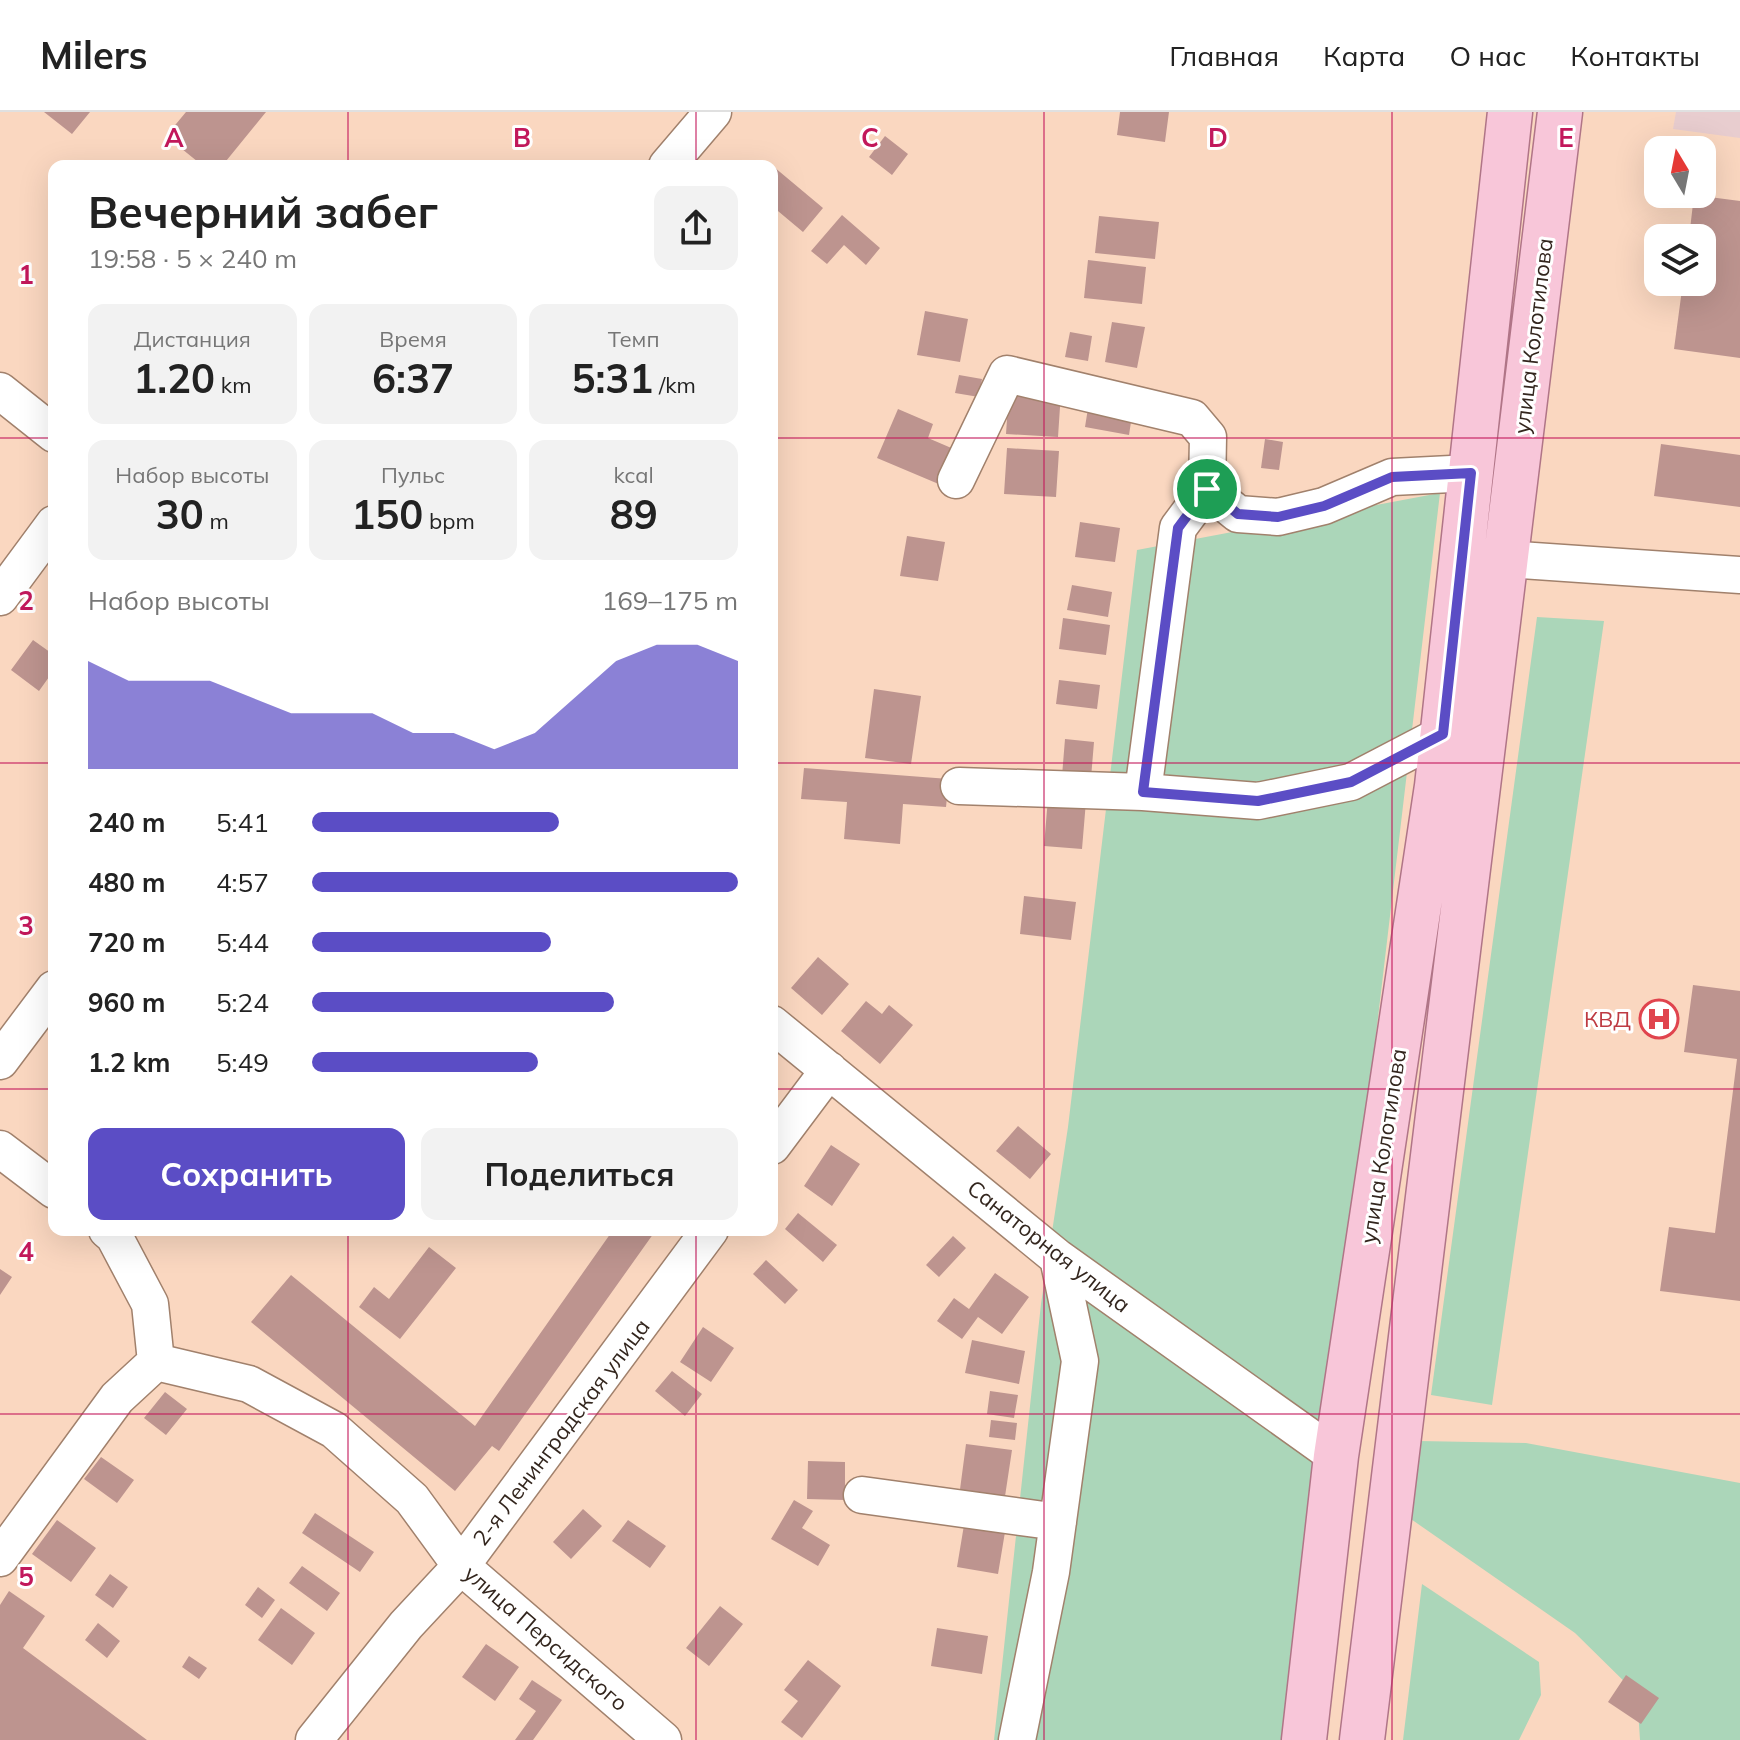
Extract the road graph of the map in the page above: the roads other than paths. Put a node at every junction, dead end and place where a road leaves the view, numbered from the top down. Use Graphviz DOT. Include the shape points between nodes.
graph roads {
  1 [pos="713,112"];
  2 [pos="1510,112"];
  3 [pos="1560,112"];
  4 [pos="672,160"];
  5 [pos="0,391"];
  6 [pos="48,429"];
  7 [pos="1471,473"];
  8 [pos="956,480"];
  9 [pos="1207,489"];
  10 [pos="48,532"];
  11 [pos="1462,552"];
  12 [pos="1505,559"];
  13 [pos="1740,575"];
  14 [pos="0,597"];
  15 [pos="1443,734"];
  16 [pos="959,786"];
  17 [pos="1143,792"];
  18 [pos="48,997"];
  19 [pos="778,1029"];
  20 [pos="0,1061"];
  21 [pos="829,1070"];
  22 [pos="778,1138"];
  23 [pos="0,1149"];
  24 [pos="48,1185"];
  25 [pos="114,1236"];
  26 [pos="706,1236"];
  27 [pos="1058,1258"];
  28 [pos="156,1362"];
  29 [pos="1336,1456"];
  30 [pos="862,1495"];
  31 [pos="1058,1522"];
  32 [pos="0,1558"];
  33 [pos="461,1566"];
  34 [pos="314,1740"];
  35 [pos="663,1740"];
  36 [pos="1017,1740"];
  37 [pos="1304,1740"];
  38 [pos="1362,1740"];
  1 -- 4 [label="street"];
  2 -- 7 [label="main road, улица Колотилова"];
  3 -- 12 [label="main road, улица Колотилова"];
  5 -- 6 [label="street"];
  7 -- 9 [label="street" via="1392,477 1324,506 1278,517 1238,514"];
  7 -- 11 [label="main road, улица Колотилова"];
  8 -- 9 [label="street" via="1007,374 1192,418 1208,437"];
  9 -- 17 [label="street" via="1178,528"];
  10 -- 14 [label="street"];
  11 -- 12 [label="main road"];
  11 -- 15 [label="main road, улица Колотилова"];
  12 -- 13 [label="street"];
  12 -- 38 [label="main road, улица Колотилова"];
  15 -- 17 [label="street" via="1351,782 1258,801"];
  15 -- 29 [label="main road, улица Колотилова"];
  16 -- 17 [label="street"];
  18 -- 20 [label="street"];
  19 -- 21 [label="street, Санаторная улица"];
  21 -- 22 [label="street"];
  21 -- 27 [label="street, Санаторная улица"];
  23 -- 24 [label="street"];
  25 -- 28 [label="street" via="150,1304"];
  26 -- 33 [label="street, 2-я Ленинградская улица"];
  27 -- 29 [label="street, Санаторная улица"];
  27 -- 31 [label="street" via="1080,1361"];
  28 -- 32 [label="street" via="117,1398"];
  28 -- 33 [label="street, улица Персидского" via="249,1384 334,1430 412,1499"];
  29 -- 37 [label="main road, улица Колотилова"];
  30 -- 31 [label="street"];
  31 -- 36 [label="street"];
  33 -- 34 [label="street, 2-я Ленинградская улица"];
  33 -- 35 [label="street, улица Персидского"];
}
